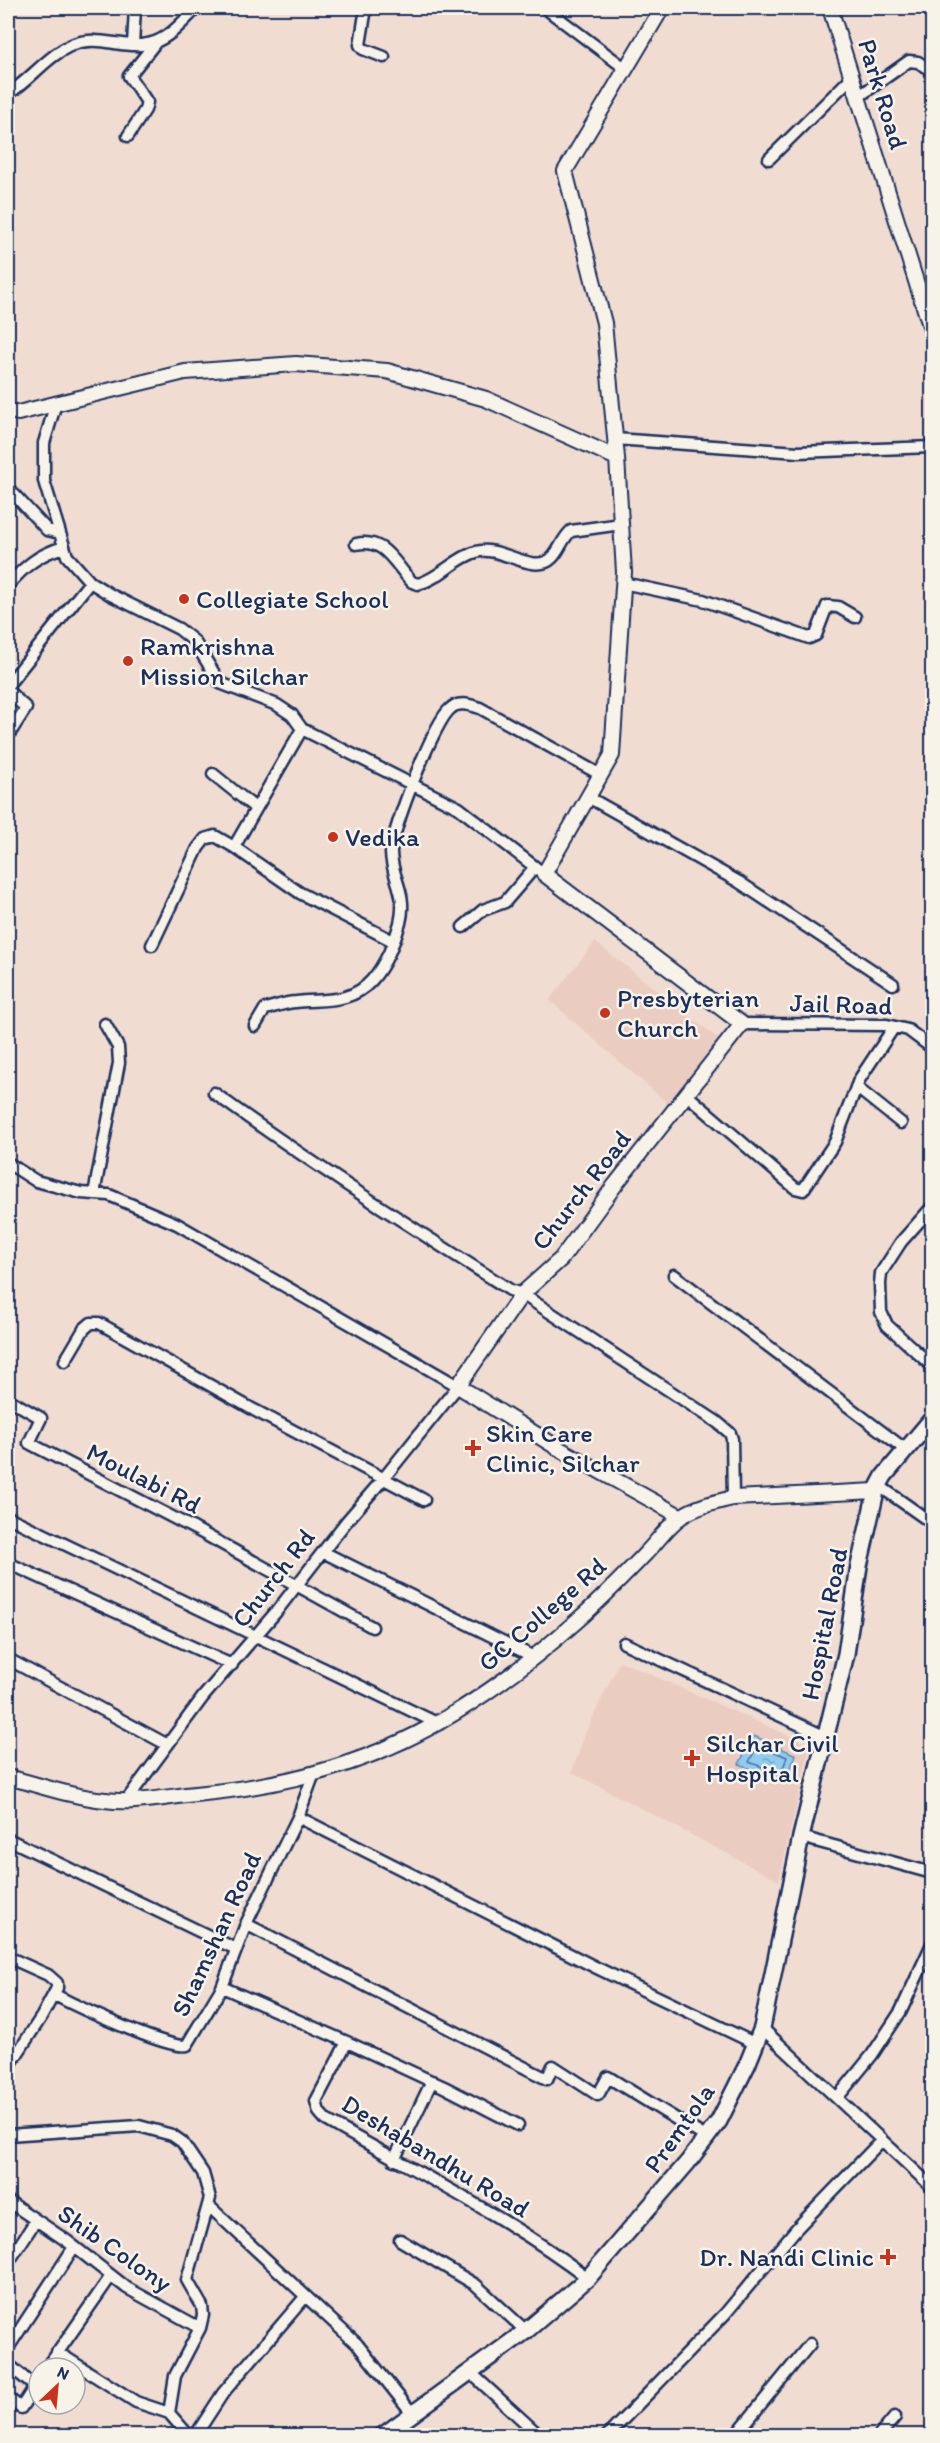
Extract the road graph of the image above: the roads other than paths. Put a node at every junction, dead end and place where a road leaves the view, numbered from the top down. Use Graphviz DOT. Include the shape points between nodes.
graph roads {
  1 [pos="135,8"];
  2 [pos="197,8"];
  3 [pos="366,8"];
  4 [pos="545,8"];
  5 [pos="662,8"];
  6 [pos="830,8"];
  7 [pos="157,42"];
  8 [pos="133,45"];
  9 [pos="384,57"];
  10 [pos="626,69"];
  11 [pos="933,71"];
  12 [pos="852,77"];
  13 [pos="8,94"];
  14 [pos="858,97"];
  15 [pos="128,136"];
  16 [pos="769,159"];
  17 [pos="933,332"];
  18 [pos="56,403"];
  19 [pos="8,410"];
  20 [pos="615,439"];
  21 [pos="933,447"];
  22 [pos="617,458"];
  23 [pos="8,488"];
  24 [pos="621,524"];
  25 [pos="60,533"];
  26 [pos="356,544"];
  27 [pos="64,547"];
  28 [pos="90,582"];
  29 [pos="623,583"];
  30 [pos="8,585"];
  31 [pos="855,617"];
  32 [pos="8,685"];
  33 [pos="8,691"];
  34 [pos="302,729"];
  35 [pos="8,736"];
  36 [pos="213,774"];
  37 [pos="601,775"];
  38 [pos="414,784"];
  39 [pos="588,797"];
  40 [pos="254,807"];
  41 [pos="234,847"];
  42 [pos="540,870"];
  43 [pos="463,927"];
  44 [pos="393,941"];
  45 [pos="152,945"];
  46 [pos="893,984"];
  47 [pos="105,1024"];
  48 [pos="742,1024"];
  49 [pos="255,1026"];
  50 [pos="894,1026"];
  51 [pos="933,1048"];
  52 [pos="856,1087"];
  53 [pos="214,1093"];
  54 [pos="687,1095"];
  55 [pos="901,1123"];
  56 [pos="8,1163"];
  57 [pos="93,1194"];
  58 [pos="933,1206"];
  59 [pos="674,1275"];
  60 [pos="522,1294"];
  61 [pos="65,1361"];
  62 [pos="933,1366"];
  63 [pos="458,1386"];
  64 [pos="8,1399"];
  65 [pos="933,1419"];
  66 [pos="906,1450"];
  67 [pos="384,1478"];
  68 [pos="877,1488"];
  69 [pos="733,1498"];
  70 [pos="424,1500"];
  71 [pos="681,1516"];
  72 [pos="8,1517"];
  73 [pos="933,1523"];
  74 [pos="323,1552"];
  75 [pos="8,1563"];
  76 [pos="297,1585"];
  77 [pos="372,1627"];
  78 [pos="255,1637"];
  79 [pos="624,1643"];
  80 [pos="534,1658"];
  81 [pos="8,1659"];
  82 [pos="232,1665"];
  83 [pos="439,1724"];
  84 [pos="824,1737"];
  85 [pos="166,1744"];
  86 [pos="313,1776"];
  87 [pos="8,1777"];
  88 [pos="126,1801"];
  89 [pos="298,1817"];
  90 [pos="801,1837"];
  91 [pos="8,1839"];
  92 [pos="933,1873"];
  93 [pos="246,1924"];
  94 [pos="933,1944"];
  95 [pos="236,1949"];
  96 [pos="8,1957"];
  97 [pos="222,1987"];
  98 [pos="55,1995"];
  99 [pos="762,2028"];
  100 [pos="347,2042"];
  101 [pos="756,2044"];
  102 [pos="8,2068"];
  103 [pos="432,2081"];
  104 [pos="837,2098"];
  105 [pos="518,2125"];
  106 [pos="8,2135"];
  107 [pos="707,2138"];
  108 [pos="882,2140"];
  109 [pos="394,2160"];
  110 [pos="933,2187"];
  111 [pos="8,2201"];
  112 [pos="210,2207"];
  113 [pos="36,2220"];
  114 [pos="400,2240"];
  115 [pos="74,2247"];
  116 [pos="8,2263"];
  117 [pos="111,2276"];
  118 [pos="588,2278"];
  119 [pos="305,2297"];
  120 [pos="196,2326"];
  121 [pos="526,2331"];
  122 [pos="810,2344"];
  123 [pos="8,2348"];
  124 [pos="57,2352"];
  125 [pos="54,2356"];
  126 [pos="8,2364"];
  127 [pos="471,2373"];
  128 [pos="27,2376"];
  129 [pos="8,2398"];
  130 [pos="27,2399"];
  131 [pos="412,2413"];
  132 [pos="169,2414"];
  133 [pos="896,2417"];
  134 [pos="189,2436"];
  135 [pos="195,2436"];
  136 [pos="382,2436"];
  137 [pos="540,2436"];
  138 [pos="607,2436"];
  139 [pos="735,2436"];
  140 [pos="879,2436"];
  1 -- 8 [label="street"];
  2 -- 7 [label="street"];
  3 -- 9 [label="street" via="360,45"];
  4 -- 10 [label="street"];
  5 -- 10 [label="main road"];
  6 -- 12 [label="main road, Park Road"];
  7 -- 8 [label="street"];
  7 -- 15 [label="street" via="129,76 147,102"];
  8 -- 13 [label="street" via="102,40 72,45"];
  10 -- 20 [label="main road" via="565,171 604,323"];
  11 -- 14 [label="street" via="909,61"];
  12 -- 14 [label="main road, Park Road"];
  12 -- 16 [label="street"];
  14 -- 17 [label="main road, Park Road"];
  18 -- 19 [label="main road" via="18,413"];
  18 -- 22 [label="main road" via="184,372 296,364 387,371 486,399"];
  18 -- 25 [label="street" via="44,443 44,481"];
  20 -- 21 [label="street" via="798,452"];
  20 -- 22 [label="main road"];
  22 -- 24 [label="main road"];
  23 -- 25 [label="street" via="47,530"];
  24 -- 26 [label="street" via="570,531 552,558 544,563 534,564 486,550 474,552 418,584 376,544"];
  24 -- 29 [label="main road"];
  25 -- 27 [label="street"];
  27 -- 28 [label="street"];
  27 -- 30 [label="street" via="35,558"];
  28 -- 32 [label="street"];
  28 -- 34 [label="street" via="179,629 194,641 220,683 277,705 292,715"];
  29 -- 31 [label="street" via="703,600 809,638 816,635 827,606 838,607"];
  29 -- 37 [label="main road" via="612,755"];
  33 -- 35 [label="street" via="26,708"];
  34 -- 38 [label="street"];
  34 -- 40 [label="street"];
  36 -- 40 [label="street"];
  37 -- 38 [label="street" via="480,708 458,704 451,707 436,728"];
  37 -- 39 [label="main road"];
  38 -- 42 [label="street" via="459,808"];
  38 -- 44 [label="street" via="391,852 404,900"];
  39 -- 42 [label="main road"];
  39 -- 46 [label="street" via="739,882"];
  40 -- 41 [label="street"];
  41 -- 44 [label="street" via="300,893"];
  41 -- 45 [label="street" via="214,836 205,839"];
  42 -- 43 [label="street" via="505,902 483,910"];
  42 -- 48 [label="main road"];
  44 -- 49 [label="street" via="371,981 346,999 294,1002 265,1010"];
  47 -- 57 [label="street" via="118,1047 119,1063"];
  48 -- 50 [label="street, Jail Road"];
  48 -- 54 [label="main road, Church Road"];
  50 -- 51 [label="street, Jail Road" via="915,1034"];
  50 -- 52 [label="street"];
  52 -- 54 [label="street" via="835,1142 799,1191"];
  52 -- 55 [label="street"];
  53 -- 60 [label="street" via="384,1209"];
  54 -- 60 [label="main road, Church Road" via="561,1259"];
  56 -- 57 [label="street" via="36,1181"];
  57 -- 63 [label="street" via="109,1195 177,1224"];
  58 -- 62 [label="street" via="901,1242 884,1268 880,1284 881,1312 887,1325"];
  59 -- 66 [label="street"];
  60 -- 63 [label="main road, Church Road"];
  60 -- 69 [label="street" via="725,1429 732,1439"];
  61 -- 67 [label="street" via="84,1329 99,1323"];
  63 -- 67 [label="street, Church Rd"];
  63 -- 71 [label="main road" via="558,1448"];
  64 -- 76 [label="street, Moulabi Rd" via="41,1418 30,1443"];
  65 -- 66 [label="highway"];
  66 -- 68 [label="highway"];
  67 -- 70 [label="street"];
  67 -- 74 [label="street, Church Rd"];
  68 -- 69 [label="main road, GC College Rd"];
  68 -- 73 [label="street"];
  68 -- 84 [label="highway, Hospital Road" via="859,1566 846,1654"];
  69 -- 71 [label="main road, GC College Rd"];
  71 -- 80 [label="main road, GC College Rd" via="587,1612"];
  72 -- 78 [label="street"];
  74 -- 76 [label="street, Church Rd"];
  74 -- 80 [label="street"];
  75 -- 82 [label="street"];
  76 -- 77 [label="street"];
  76 -- 78 [label="street, Church Rd"];
  78 -- 82 [label="street, Church Rd"];
  78 -- 83 [label="street"];
  79 -- 84 [label="street"];
  80 -- 83 [label="main road, GC College Rd"];
  81 -- 85 [label="street"];
  82 -- 85 [label="street, Church Rd"];
  83 -- 86 [label="main road, GC College Rd" via="389,1749"];
  84 -- 90 [label="highway, Hospital Road"];
  85 -- 88 [label="street, Church Rd"];
  86 -- 88 [label="main road, GC College Rd" via="223,1792"];
  86 -- 89 [label="street, Shamshan Road"];
  87 -- 88 [label="main road, GC College Rd" via="104,1800"];
  89 -- 93 [label="street, Shamshan Road"];
  89 -- 101 [label="street"];
  90 -- 92 [label="street"];
  90 -- 99 [label="highway, Premtola"];
  91 -- 95 [label="street"];
  93 -- 95 [label="street, Shamshan Road"];
  93 -- 107 [label="street" via="547,2079 553,2066 598,2095 608,2077"];
  94 -- 104 [label="street" via="901,2012"];
  95 -- 97 [label="street, Shamshan Road"];
  96 -- 98 [label="street" via="54,1979"];
  97 -- 98 [label="street, Shamshan Road" via="193,2036 182,2047 153,2039"];
  97 -- 100 [label="street"];
  98 -- 102 [label="street"];
  99 -- 101 [label="highway, Premtola"];
  99 -- 104 [label="street"];
  100 -- 103 [label="street"];
  100 -- 109 [label="street, Deshabandhu Road" via="318,2095 316,2107 326,2120"];
  101 -- 107 [label="highway, Premtola"];
  103 -- 105 [label="street"];
  103 -- 109 [label="street"];
  104 -- 108 [label="street"];
  106 -- 112 [label="street" via="139,2126 156,2129 182,2142 192,2153 208,2188"];
  107 -- 118 [label="highway, Premtola"];
  108 -- 110 [label="street"];
  108 -- 138 [label="street" via="797,2228 725,2314"];
  109 -- 118 [label="street, Deshabandhu Road" via="559,2256"];
  111 -- 113 [label="street, Shib Colony"];
  112 -- 119 [label="street"];
  112 -- 120 [label="street" via="188,2272 189,2285 201,2307"];
  113 -- 115 [label="street, Shib Colony"];
  113 -- 116 [label="street"];
  114 -- 121 [label="street" via="476,2285"];
  115 -- 117 [label="street, Shib Colony"];
  115 -- 123 [label="street"];
  117 -- 120 [label="street, Shib Colony"];
  117 -- 124 [label="street"];
  118 -- 121 [label="highway, Premtola"];
  119 -- 131 [label="street" via="357,2344"];
  119 -- 135 [label="street" via="223,2393"];
  120 -- 132 [label="street" via="175,2376"];
  121 -- 127 [label="highway, Premtola"];
  122 -- 139 [label="street"];
  124 -- 125 [label="street"];
  124 -- 132 [label="street" via="136,2402"];
  126 -- 128 [label="street"];
  127 -- 131 [label="highway, Premtola"];
  127 -- 137 [label="street"];
  129 -- 130 [label="street" via="21,2408"];
  131 -- 136 [label="highway, Premtola"];
  132 -- 134 [label="street"];
  133 -- 140 [label="street"];
}
